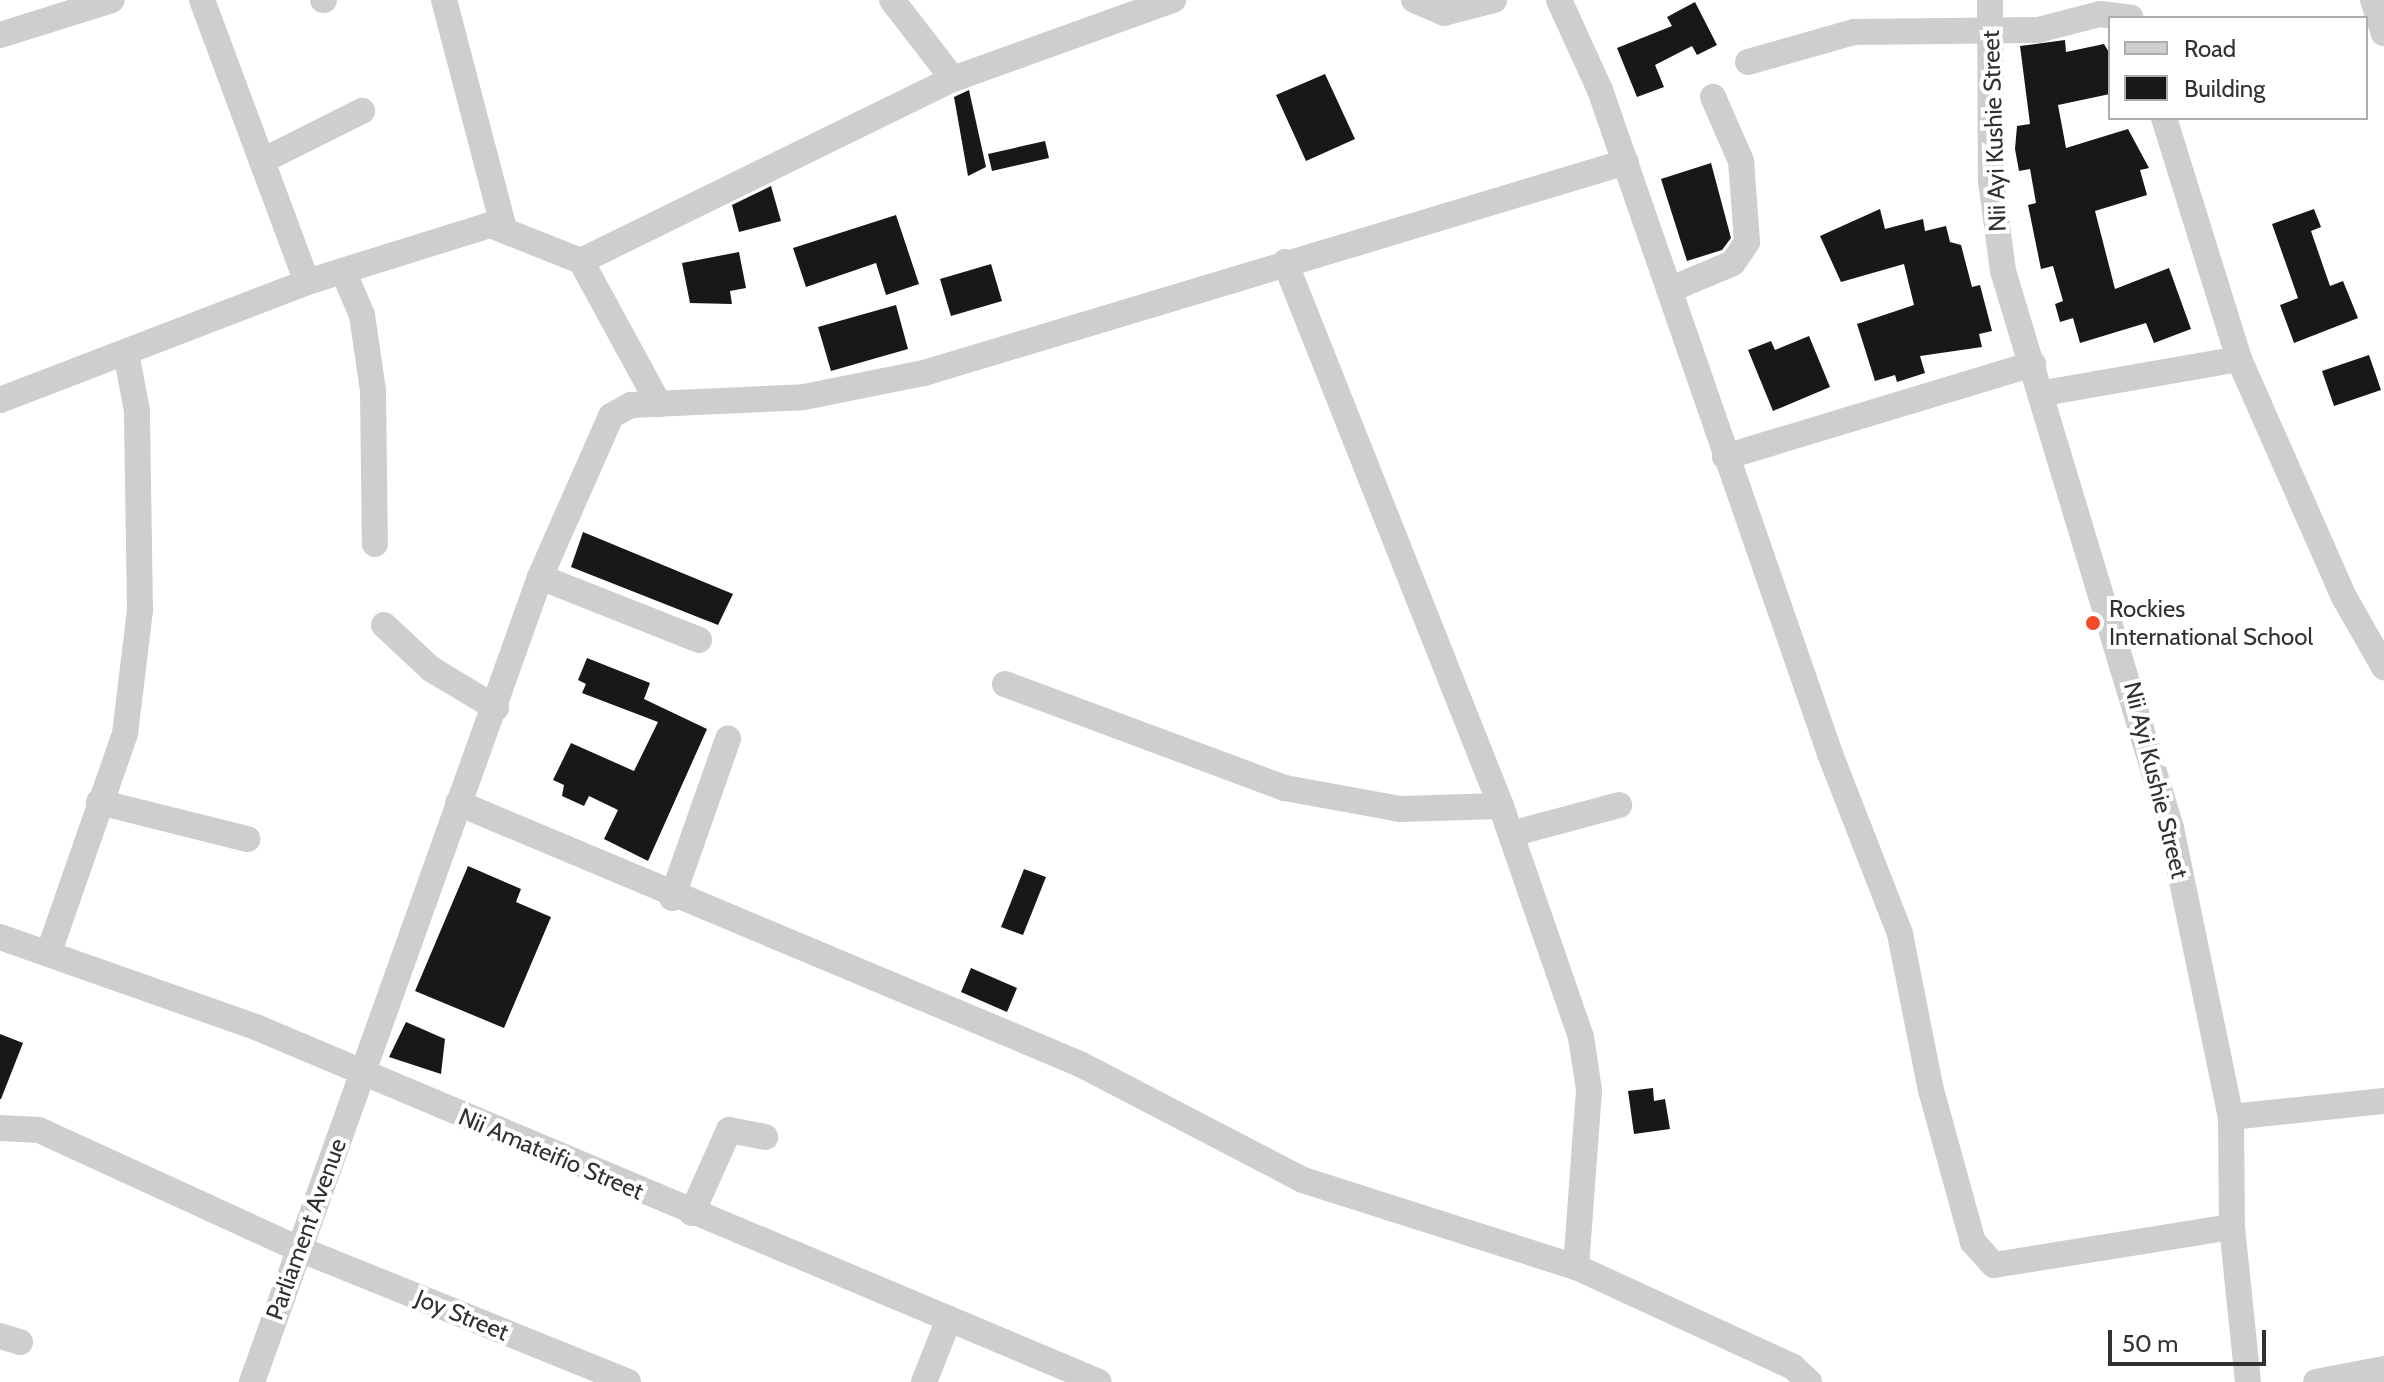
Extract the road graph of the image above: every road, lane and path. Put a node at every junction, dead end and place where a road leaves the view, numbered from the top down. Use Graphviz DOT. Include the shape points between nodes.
graph roads {
  1 [pos="112,0"];
  2 [pos="202,0"];
  3 [pos="444,0"];
  4 [pos="892,0"];
  5 [pos="1173,0"];
  6 [pos="1414,0"];
  7 [pos="1494,0"];
  8 [pos="1559,0"];
  9 [pos="2373,0"];
  10 [pos="1989,13"];
  11 [pos="2116,16"];
  12 [pos="2384,33"];
  13 [pos="0,35"];
  14 [pos="1748,62"];
  15 [pos="953,79"];
  16 [pos="1713,97"];
  17 [pos="362,111"];
  18 [pos="2165,120"];
  19 [pos="262,161"];
  20 [pos="1626,162"];
  21 [pos="504,228"];
  22 [pos="581,261"];
  23 [pos="1285,262"];
  24 [pos="343,271"];
  25 [pos="307,282"];
  26 [pos="1669,290"];
  27 [pos="126,352"];
  28 [pos="2239,359"];
  29 [pos="2033,364"];
  30 [pos="2044,393"];
  31 [pos="0,400"];
  32 [pos="659,404"];
  33 [pos="1725,457"];
  34 [pos="375,544"];
  35 [pos="540,577"];
  36 [pos="384,625"];
  37 [pos="699,640"];
  38 [pos="2384,667"];
  39 [pos="1005,684"];
  40 [pos="496,708"];
  41 [pos="728,739"];
  42 [pos="99,802"];
  43 [pos="458,803"];
  44 [pos="1619,805"];
  45 [pos="1501,806"];
  46 [pos="1511,834"];
  47 [pos="247,839"];
  48 [pos="672,898"];
  49 [pos="0,937"];
  50 [pos="50,949"];
  51 [pos="363,1076"];
  52 [pos="2384,1101"];
  53 [pos="2231,1117"];
  54 [pos="0,1128"];
  55 [pos="765,1137"];
  56 [pos="692,1213"];
  57 [pos="2232,1227"];
  58 [pos="297,1248"];
  59 [pos="1576,1267"];
  60 [pos="949,1319"];
  61 [pos="2384,1369"];
  62 [pos="252,1382"];
  63 [pos="628,1382"];
  64 [pos="924,1382"];
  65 [pos="1099,1382"];
  66 [pos="1809,1382"];
  67 [pos="2248,1382"];
  68 [pos="2316,1382"];
  1 -- 13 [label="street"];
  2 -- 19 [label="street"];
  3 -- 21 [label="street"];
  4 -- 15 [label="street"];
  5 -- 15 [label="street"];
  6 -- 7 [label="street" via="1444,13"];
  8 -- 20 [label="street"];
  9 -- 12 [label="street"];
  10 -- 11 [label="street" via="2038,30 2100,14"];
  10 -- 14 [label="street" via="1854,32"];
  10 -- 29 [label="street, Nii Ayi Kushie Street" via="1995,226"];
  15 -- 22 [label="street"];
  16 -- 26 [label="street" via="1741,161 1747,242 1733,263"];
  17 -- 19 [label="street"];
  18 -- 28 [label="street"];
  19 -- 25 [label="street"];
  20 -- 23 [label="street, Parliament Avenue"];
  20 -- 26 [label="street"];
  21 -- 22 [label="street"];
  21 -- 24 [label="street" via="477,227"];
  22 -- 32 [label="street"];
  23 -- 32 [label="street, Parliament Avenue" via="924,373 804,397"];
  23 -- 45 [label="street"];
  24 -- 25 [label="street"];
  24 -- 34 [label="street" via="362,315 373,390"];
  25 -- 27 [label="street"];
  26 -- 33 [label="street"];
  27 -- 31 [label="street"];
  27 -- 42 [label="street" via="137,411 140,610 125,734"];
  28 -- 30 [label="street"];
  28 -- 38 [label="street" via="2344,597"];
  29 -- 30 [label="street, Nii Ayi Kushie Street"];
  29 -- 33 [label="street"];
  30 -- 53 [label="street, Nii Ayi Kushie Street" via="2171,828"];
  32 -- 35 [label="street, Parliament Avenue" via="631,405 611,416 594,440"];
  33 -- 57 [label="street" via="1900,934 1931,1090 1981,1256 1994,1265 2021,1262"];
  35 -- 37 [label="street"];
  35 -- 40 [label="street, Parliament Avenue"];
  36 -- 40 [label="street" via="431,669"];
  39 -- 45 [label="street" via="1285,788 1400,809"];
  40 -- 43 [label="street, Parliament Avenue"];
  41 -- 48 [label="street"];
  42 -- 47 [label="street"];
  42 -- 50 [label="street"];
  43 -- 48 [label="street"];
  43 -- 51 [label="street, Parliament Avenue"];
  44 -- 46 [label="street"];
  45 -- 46 [label="street"];
  46 -- 59 [label="street" via="1581,1037 1589,1090"];
  48 -- 59 [label="street" via="1080,1064 1303,1180"];
  49 -- 50 [label="street, Nii Amateifio Street"];
  50 -- 51 [label="street, Nii Amateifio Street"];
  51 -- 56 [label="street, Nii Amateifio Street"];
  51 -- 58 [label="street, Parliament Avenue"];
  52 -- 53 [label="street"];
  53 -- 57 [label="street, Nii Ayi Kushie Street"];
  54 -- 58 [label="street, Joy Street" via="39,1130"];
  55 -- 56 [label="street" via="729,1130"];
  56 -- 60 [label="street, Nii Amateifio Street"];
  57 -- 67 [label="street, Nii Ayi Kushie Street"];
  58 -- 62 [label="street, Parliament Avenue"];
  58 -- 63 [label="street, Joy Street"];
  59 -- 66 [label="street" via="1793,1367"];
  60 -- 64 [label="street"];
  60 -- 65 [label="street, Nii Amateifio Street"];
  61 -- 68 [label="street"];
}
